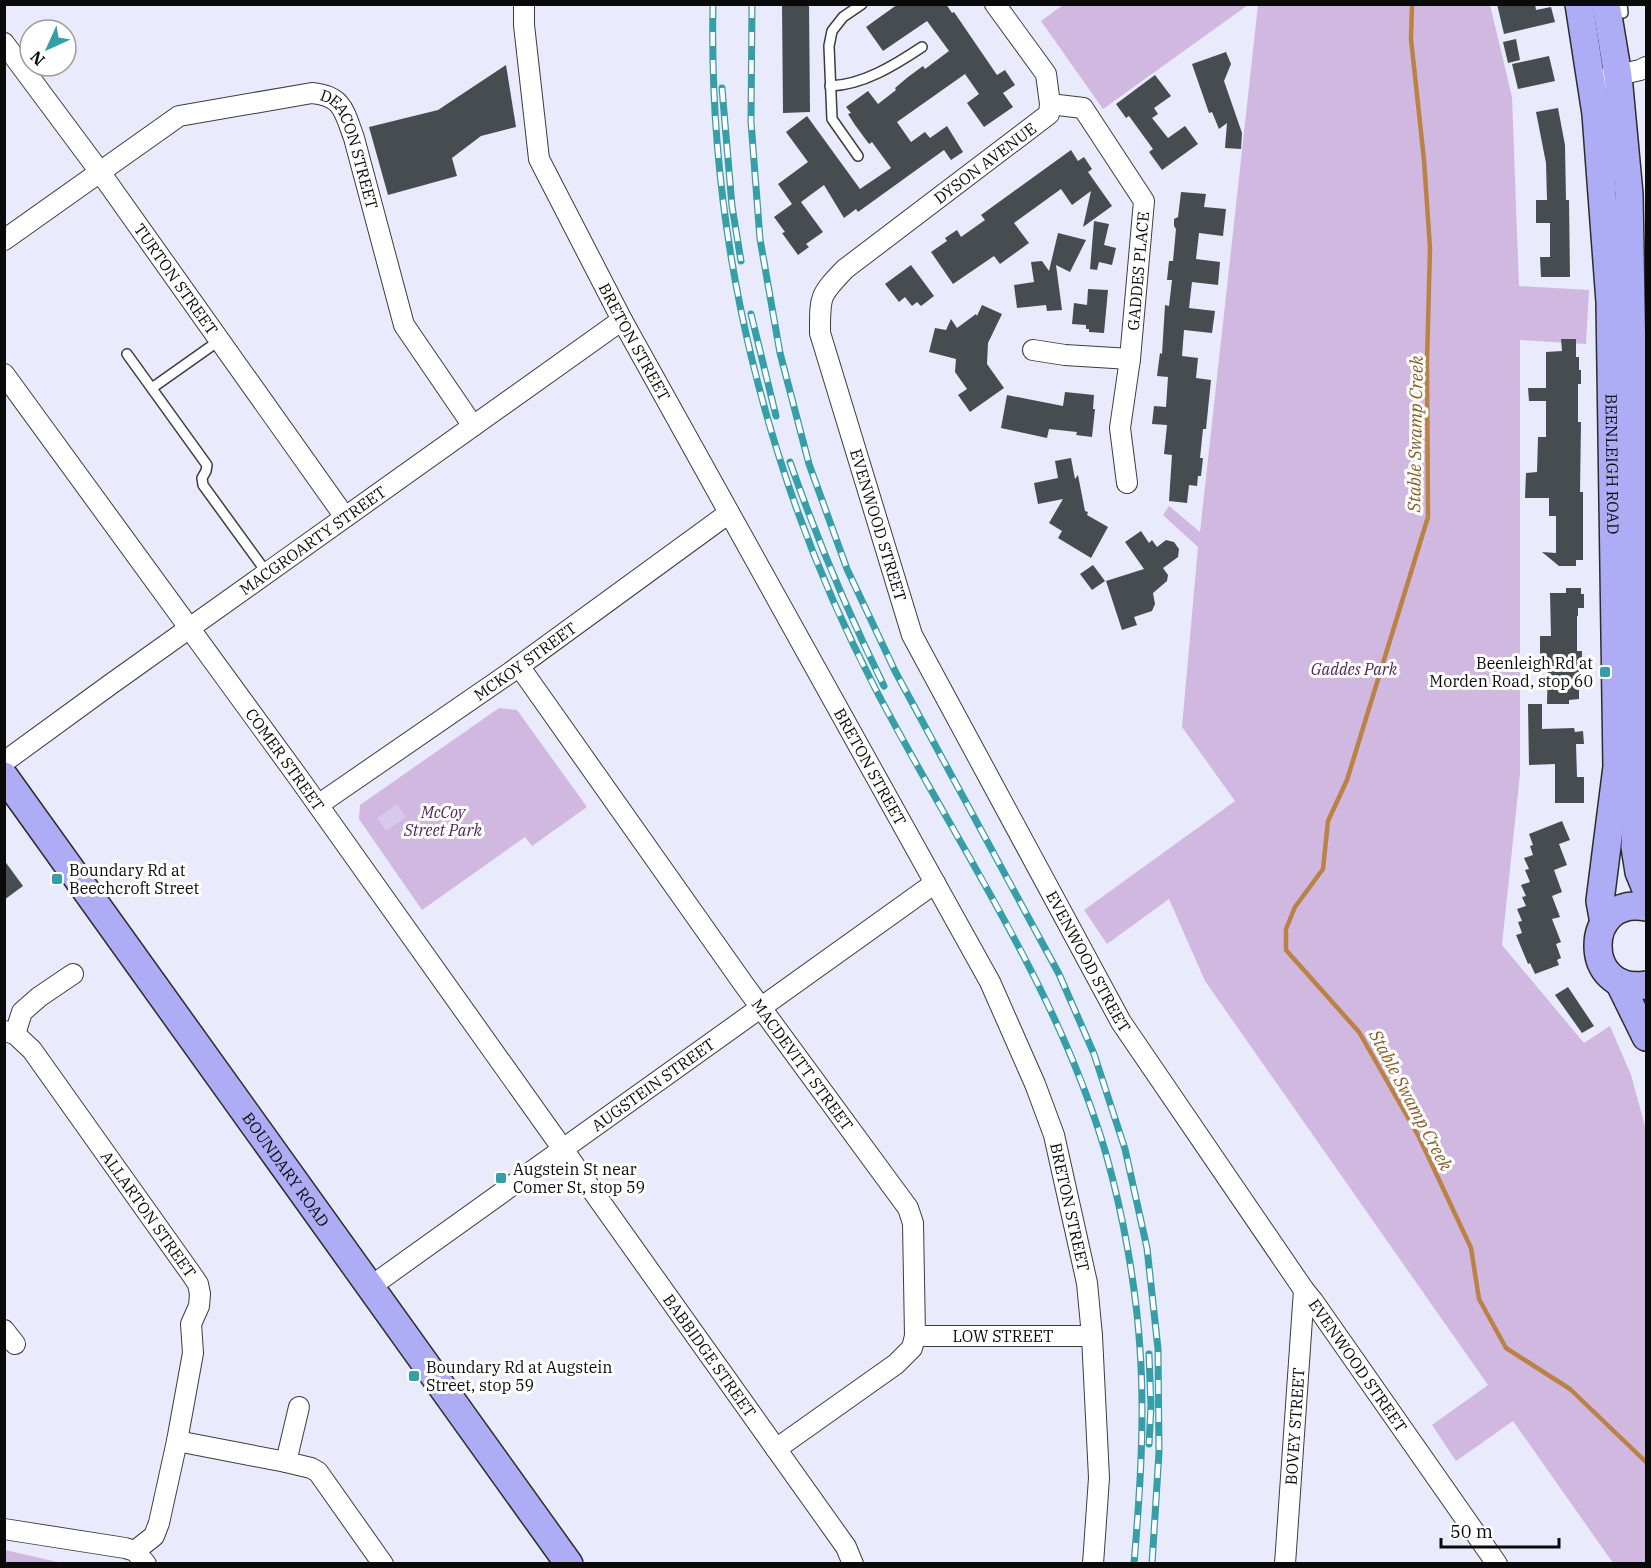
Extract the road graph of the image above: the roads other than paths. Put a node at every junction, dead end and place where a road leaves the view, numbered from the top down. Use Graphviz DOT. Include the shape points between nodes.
graph roads {
  1 [pos="524,4"];
  2 [pos="862,4"];
  3 [pos="995,4"];
  4 [pos="1579,4"];
  5 [pos="1617,8"];
  6 [pos="4,43"];
  7 [pos="922,47"];
  8 [pos="1647,67"];
  9 [pos="1605,78"];
  10 [pos="830,86"];
  11 [pos="1050,104"];
  12 [pos="858,156"];
  13 [pos="100,172"];
  14 [pos="4,240"];
  15 [pos="823,292"];
  16 [pos="622,320"];
  17 [pos="220,340"];
  18 [pos="1639,347"];
  19 [pos="1033,350"];
  20 [pos="127,354"];
  21 [pos="1130,359"];
  22 [pos="4,374"];
  23 [pos="152,388"];
  24 [pos="473,426"];
  25 [pos="1127,483"];
  26 [pos="729,513"];
  27 [pos="345,517"];
  28 [pos="267,573"];
  29 [pos="191,629"];
  30 [pos="1642,640"];
  31 [pos="519,666"];
  32 [pos="4,762"];
  33 [pos="4,776"];
  34 [pos="318,805"];
  35 [pos="935,883"];
  36 [pos="1647,889"];
  37 [pos="1647,907"];
  38 [pos="1604,923"];
  39 [pos="73,974"];
  40 [pos="1619,982"];
  41 [pos="1647,985"];
  42 [pos="760,1006"];
  43 [pos="10,1032"];
  44 [pos="1647,1037"];
  45 [pos="562,1149"];
  46 [pos="370,1287"];
  47 [pos="1304,1290"];
  48 [pos="915,1336"];
  49 [pos="1092,1336"];
  50 [pos="299,1407"];
  51 [pos="177,1441"];
  52 [pos="776,1449"];
  53 [pos="286,1462"];
  54 [pos="4,1529"];
  55 [pos="140,1557"];
  56 [pos="383,1563"];
  57 [pos="569,1563"];
  58 [pos="853,1563"];
  59 [pos="1093,1563"];
  60 [pos="1284,1563"];
  61 [pos="1497,1563"];
  1 -- 16 [label="street, BRETON STREET" via="539,159"];
  2 -- 10 [label="lane" via="843,17 832,31"];
  3 -- 11 [label="street" via="1046,74"];
  4 -- 9 [label="main road, BEENLEIGH ROAD"];
  5 -- 9 [label="main road, BEENLEIGH ROAD"];
  6 -- 13 [label="street, TURTON STREET"];
  7 -- 10 [label="lane" via="892,67 844,86"];
  8 -- 9 [label="street"];
  9 -- 18 [label="main road, BEENLEIGH ROAD" via="1629,194"];
  9 -- 38 [label="main road, BEENLEIGH ROAD" via="1603,189 1610,303 1617,767 1600,901"];
  10 -- 12 [label="lane" via="832,119"];
  11 -- 15 [label="street, DYSON AVENUE" via="1049,114 857,259"];
  11 -- 21 [label="street, GADDES PLACE" via="1083,108 1144,201"];
  13 -- 14 [label="street"];
  13 -- 17 [label="street, TURTON STREET"];
  13 -- 24 [label="street, DEACON STREET" via="179,116 312,93 329,95 343,109 354,138 404,324"];
  15 -- 47 [label="street, EVENWOOD STREET" via="820,333 912,635 1121,1022"];
  16 -- 24 [label="street, MACGROARTY STREET"];
  16 -- 26 [label="street, BRETON STREET"];
  17 -- 23 [label="lane"];
  17 -- 27 [label="street, TURTON STREET"];
  18 -- 30 [label="main road, BEENLEIGH ROAD"];
  19 -- 21 [label="street"];
  20 -- 23 [label="lane"];
  21 -- 25 [label="street, GADDES PLACE" via="1120,428"];
  22 -- 29 [label="street, COMER STREET"];
  23 -- 28 [label="lane" via="207,465 202,478 204,485"];
  24 -- 27 [label="street, MACGROARTY STREET"];
  26 -- 31 [label="street, MCKOY STREET"];
  26 -- 35 [label="street, BRETON STREET"];
  27 -- 28 [label="street, MACGROARTY STREET"];
  28 -- 29 [label="street, MACGROARTY STREET"];
  29 -- 32 [label="street, MACGROARTY STREET"];
  29 -- 34 [label="street, COMER STREET"];
  30 -- 36 [label="main road, BEENLEIGH ROAD" via="1635,847 1639,872"];
  31 -- 34 [label="street, MCKOY STREET"];
  31 -- 42 [label="street, MACDEVITT STREET"];
  33 -- 46 [label="main road, BOUNDARY ROAD"];
  34 -- 45 [label="street, COMER STREET"];
  35 -- 42 [label="street, AUGSTEIN STREET"];
  35 -- 49 [label="street, BRETON STREET" via="990,982 1054,1135 1087,1283"];
  37 -- 38 [label="main road" via="1624,908"];
  38 -- 40 [label="main road, BEENLEIGH ROAD" via="1598,936 1599,956 1608,974"];
  39 -- 43 [label="street" via="22,1012"];
  40 -- 41 [label="main road"];
  40 -- 44 [label="main road"];
  42 -- 45 [label="street, AUGSTEIN STREET"];
  42 -- 48 [label="street, MACDEVITT STREET" via="908,1208 913,1223"];
  43 -- 51 [label="street, ALLARTON STREET" via="32,1050 198,1284 199,1306 191,1324 193,1353"];
  45 -- 46 [label="street, AUGSTEIN STREET"];
  45 -- 52 [label="street, BABBIDGE STREET"];
  46 -- 57 [label="main road, BOUNDARY ROAD"];
  47 -- 60 [label="street, BOVEY STREET"];
  47 -- 61 [label="street, EVENWOOD STREET"];
  48 -- 49 [label="street, LOW STREET"];
  48 -- 52 [label="street" via="912,1348 896,1364"];
  49 -- 59 [label="street, BRETON STREET" via="1099,1478"];
  50 -- 53 [label="street"];
  51 -- 53 [label="street"];
  51 -- 55 [label="street, ALLARTON STREET" via="156,1532"];
  52 -- 58 [label="street, BABBIDGE STREET" via="846,1547"];
  53 -- 56 [label="street" via="318,1472"];
  54 -- 55 [label="street" via="125,1548"];
}
